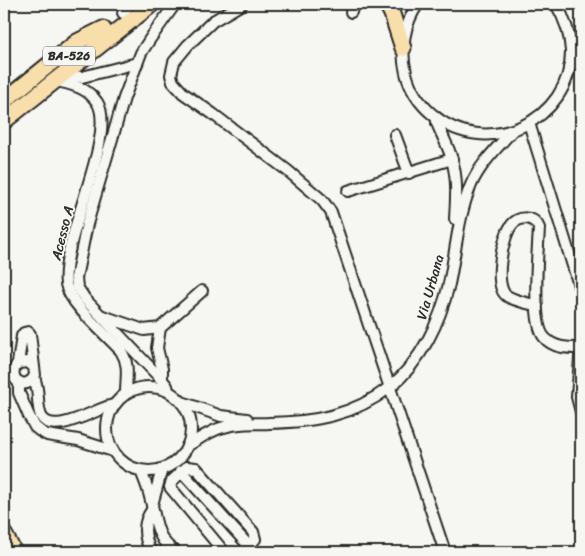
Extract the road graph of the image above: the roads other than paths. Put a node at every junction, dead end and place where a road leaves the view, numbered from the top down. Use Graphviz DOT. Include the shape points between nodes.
graph roads {
  1 [pos="135,4"];
  2 [pos="152,4"];
  3 [pos="176,4"];
  4 [pos="242,4"];
  5 [pos="387,4"];
  6 [pos="418,4"];
  7 [pos="556,4"];
  8 [pos="126,9"];
  9 [pos="103,29"];
  10 [pos="403,48"];
  11 [pos="581,52"];
  12 [pos="79,61"];
  13 [pos="137,62"];
  14 [pos="568,69"];
  15 [pos="64,79"];
  16 [pos="4,101"];
  17 [pos="4,109"];
  18 [pos="437,119"];
  19 [pos="4,121"];
  20 [pos="529,123"];
  21 [pos="4,131"];
  22 [pos="512,131"];
  23 [pos="395,135"];
  24 [pos="452,159"];
  25 [pos="409,173"];
  26 [pos="348,192"];
  27 [pos="202,290"];
  28 [pos="581,292"];
  29 [pos="537,306"];
  30 [pos="99,315"];
  31 [pos="160,328"];
  32 [pos="581,346"];
  33 [pos="18,364"];
  34 [pos="33,366"];
  35 [pos="34,378"];
  36 [pos="162,380"];
  37 [pos="19,382"];
  38 [pos="389,385"];
  39 [pos="168,390"];
  40 [pos="126,393"];
  41 [pos="182,402"];
  42 [pos="114,405"];
  43 [pos="581,412"];
  44 [pos="224,422"];
  45 [pos="188,446"];
  46 [pos="113,451"];
  47 [pos="162,469"];
  48 [pos="141,471"];
  49 [pos="152,508"];
  50 [pos="4,534"];
  51 [pos="246,549"];
  52 [pos="14,552"];
  53 [pos="151,552"];
  54 [pos="176,552"];
  55 [pos="225,552"];
  56 [pos="445,552"];
  1 -- 8 [label="highway, BA-526"];
  2 -- 12 [label="highway, BA-526"];
  3 -- 13 [label="street" via="150,38"];
  4 -- 38 [label="street" via="213,20 188,45 174,62 173,82 183,93 270,156 326,205"];
  5 -- 10 [label="highway"];
  6 -- 10 [label="street" via="408,21"];
  7 -- 14 [label="street" via="569,35"];
  8 -- 9 [label="highway, BA-526"];
  9 -- 16 [label="highway" via="77,42"];
  9 -- 17 [label="highway, BA-526"];
  10 -- 18 [label="street" via="406,72 415,95"];
  11 -- 14 [label="street"];
  12 -- 15 [label="highway"];
  12 -- 19 [label="highway, BA-526"];
  13 -- 15 [label="street"];
  13 -- 30 [label="street" via="87,224 77,268 76,278 81,294"];
  14 -- 20 [label="street" via="552,103"];
  15 -- 21 [label="highway"];
  15 -- 40 [label="street, Acesso A" via="77,85 97,102 102,126 69,255 66,284 80,307 126,358"];
  18 -- 22 [label="street" via="473,134"];
  18 -- 24 [label="street, Via Urbana"];
  20 -- 22 [label="street"];
  20 -- 28 [label="street"];
  22 -- 38 [label="street, Via Urbana" via="472,183 462,209 449,284 432,332 412,364"];
  23 -- 25 [label="street"];
  24 -- 25 [label="street"];
  24 -- 38 [label="street, Via Urbana" via="457,188 454,224 438,309 418,349"];
  25 -- 26 [label="street"];
  27 -- 31 [label="street"];
  29 -- 29 [label="street" via="539,228 527,217 511,226 506,238 500,288 506,296"];
  29 -- 32 [label="street" via="540,330 545,338 564,348"];
  30 -- 31 [label="street" via="144,330"];
  30 -- 36 [label="street"];
  31 -- 36 [label="street" via="157,348"];
  32 -- 43 [label="street" via="578,397"];
  33 -- 34 [label="street" via="24,361"];
  33 -- 34 [label="street" via="22,336 28,332"];
  33 -- 37 [label="street" via="13,374"];
  34 -- 35 [label="street"];
  35 -- 37 [label="street" via="28,383"];
  35 -- 42 [label="street" via="40,414 48,422 69,422"];
  36 -- 39 [label="street"];
  37 -- 46 [label="street" via="19,393 28,416 40,432"];
  38 -- 44 [label="street, Via Urbana" via="364,404 333,416 301,422"];
  38 -- 56 [label="street"];
  39 -- 40 [label="street" via="154,386"];
  39 -- 41 [label="street"];
  40 -- 42 [label="street"];
  41 -- 44 [label="street, Via Urbana"];
  41 -- 45 [label="street" via="190,419"];
  42 -- 46 [label="street" via="106,428"];
  44 -- 45 [label="street, Via Urbana"];
  45 -- 47 [label="street" via="177,460"];
  46 -- 48 [label="street" via="120,460"];
  47 -- 48 [label="street"];
  47 -- 49 [label="street"];
  48 -- 49 [label="street"];
  49 -- 53 [label="street" via="145,524"];
  49 -- 54 [label="street" via="156,529"];
  50 -- 52 [label="highway"];
  51 -- 55 [label="street" via="182,471 170,484 172,490"];
}
